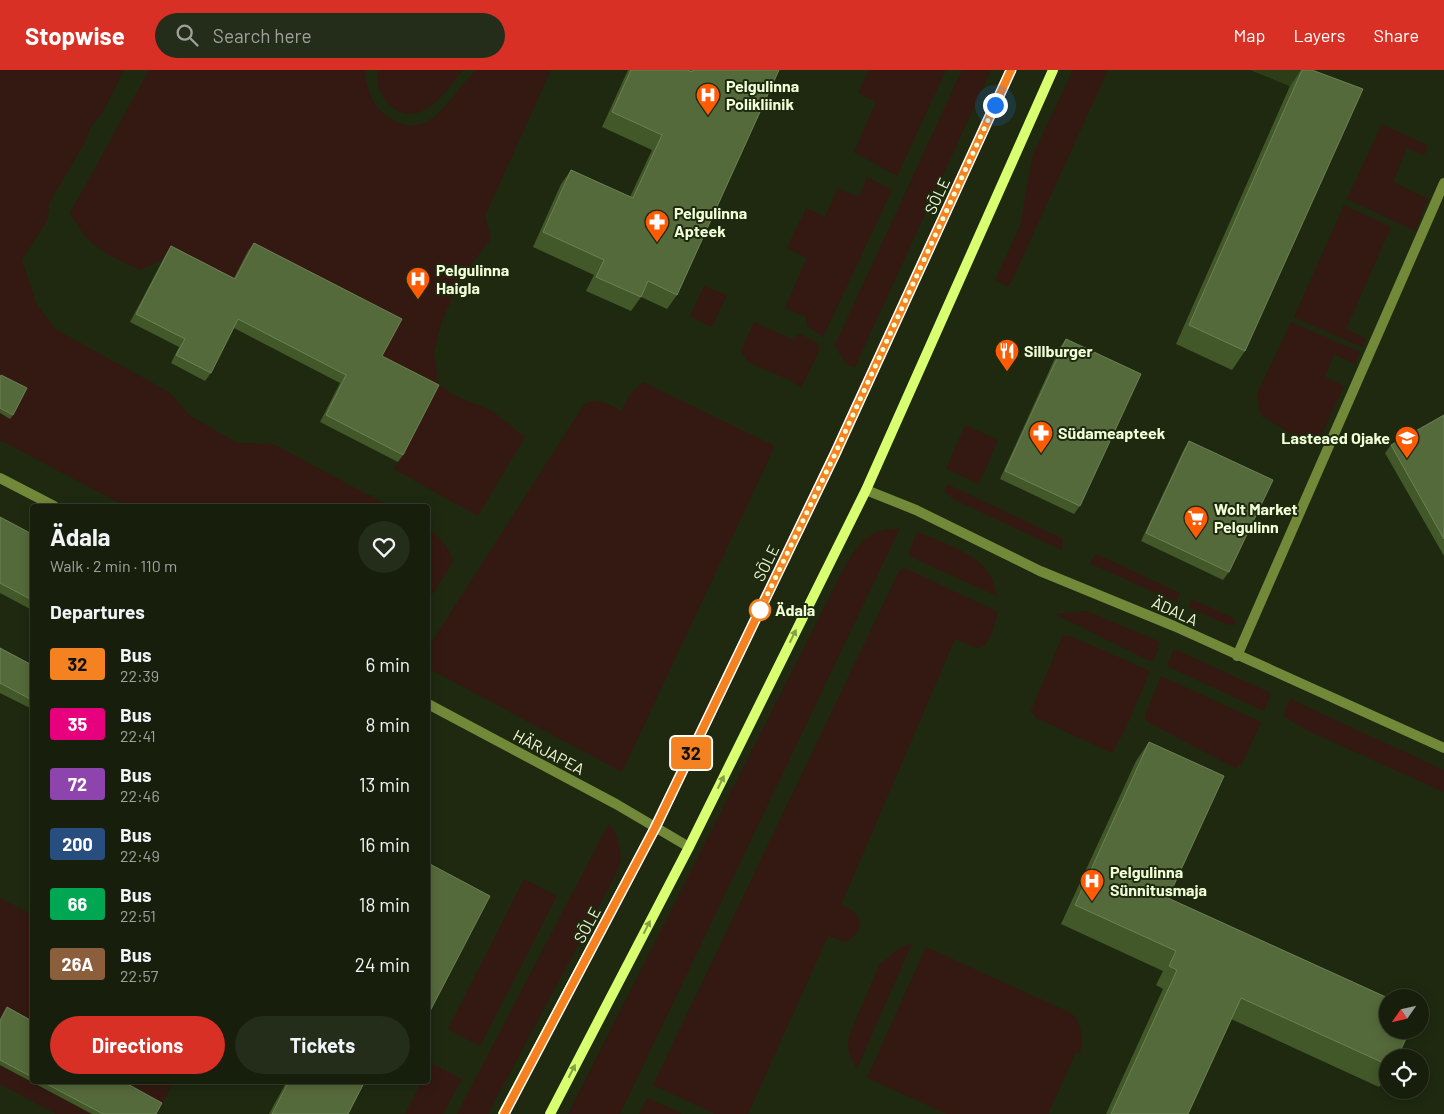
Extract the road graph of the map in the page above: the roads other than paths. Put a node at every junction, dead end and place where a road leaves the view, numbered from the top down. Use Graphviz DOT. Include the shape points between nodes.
graph roads {
  1 [pos="1011,70"];
  2 [pos="1053,70"];
  3 [pos="1444,183"];
  4 [pos="0,478"];
  5 [pos="866,490"];
  6 [pos="50,504"];
  7 [pos="1237,656"];
  8 [pos="430,705"];
  9 [pos="1444,748"];
  10 [pos="655,828"];
  11 [pos="689,847"];
  12 [pos="504,1114"];
  13 [pos="550,1114"];
  1 -- 10 [label="main road, SÕLE" via="835,454"];
  2 -- 5 [label="main road"];
  3 -- 7 [label="street"];
  4 -- 6 [label="street"];
  5 -- 7 [label="street, ÄDALA" via="916,510 1040,571 1174,626"];
  11 -- 5 [label="main road, one-way"];
  7 -- 9 [label="street, ÄDALA"];
  8 -- 10 [label="street, HÄRJAPEA"];
  10 -- 11 [label="street, HÄRJAPEA"];
  10 -- 12 [label="main road, SÕLE"];
  13 -- 11 [label="main road, one-way"];
}
